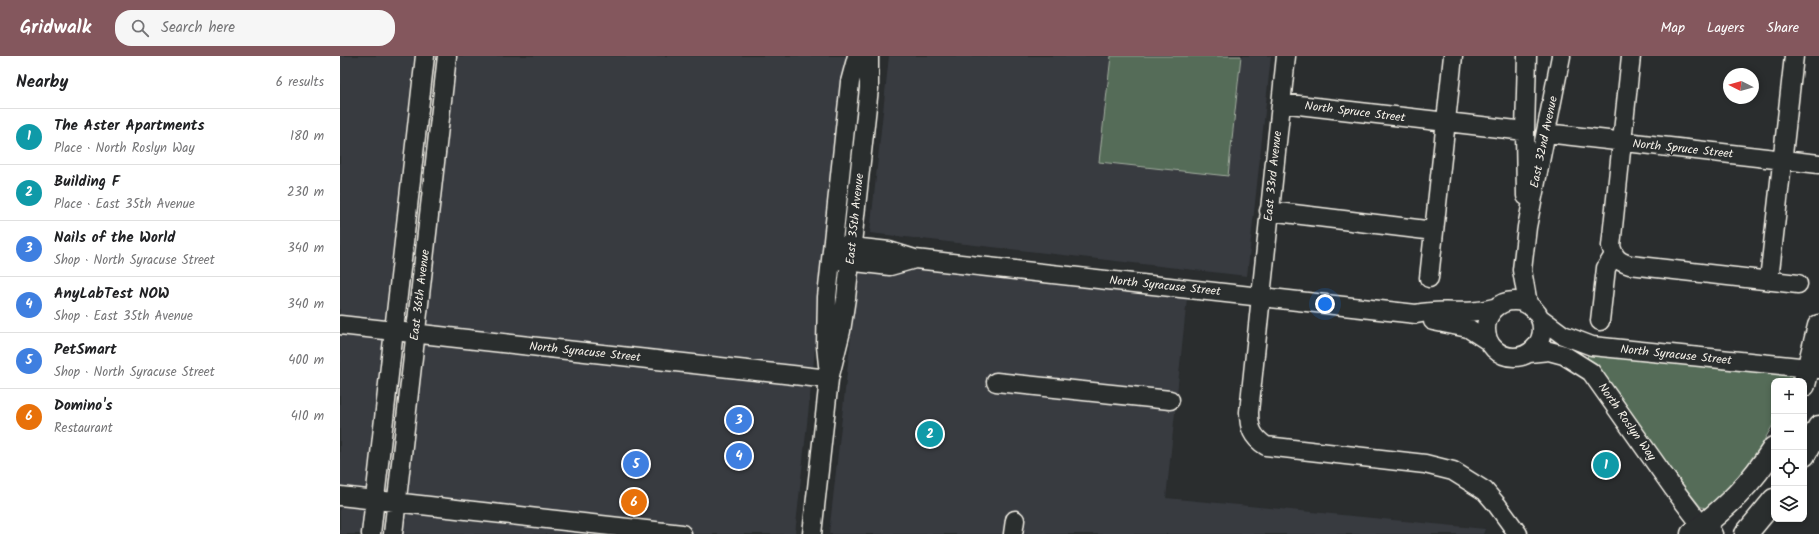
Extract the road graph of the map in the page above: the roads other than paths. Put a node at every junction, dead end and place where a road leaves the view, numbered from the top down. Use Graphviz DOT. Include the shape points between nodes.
graph roads {
  1 [pos="425,56"];
  2 [pos="447,56"];
  3 [pos="857,56"];
  4 [pos="869,56"];
  5 [pos="1286,56"];
  6 [pos="1453,56"];
  7 [pos="1527,56"];
  8 [pos="1561,56"];
  9 [pos="1631,56"];
  10 [pos="1794,56"];
  11 [pos="1281,103"];
  12 [pos="1446,122"];
  13 [pos="1525,131"];
  14 [pos="1546,133"];
  15 [pos="1622,142"];
  16 [pos="1782,160"];
  17 [pos="1819,164"];
  18 [pos="1269,211"];
  19 [pos="1527,227"];
  20 [pos="1434,231"];
  21 [pos="832,252"];
  22 [pos="851,254"];
  23 [pos="1614,255"];
  24 [pos="1522,270"];
  25 [pos="1429,278"];
  26 [pos="1769,280"];
  27 [pos="1798,284"];
  28 [pos="1260,297"];
  29 [pos="1528,304"];
  30 [pos="1500,305"];
  31 [pos="1416,314"];
  32 [pos="1540,318"];
  33 [pos="1600,321"];
  34 [pos="340,325"];
  35 [pos="1819,326"];
  36 [pos="394,331"];
  37 [pos="415,333"];
  38 [pos="1488,341"];
  39 [pos="1529,353"];
  40 [pos="1811,374"];
  41 [pos="829,379"];
  42 [pos="996,382"];
  43 [pos="1170,400"];
  44 [pos="1819,427"];
  45 [pos="1772,450"];
  46 [pos="1807,450"];
  47 [pos="340,496"];
  48 [pos="375,500"];
  49 [pos="396,502"];
  50 [pos="1771,504"];
  51 [pos="1702,531"];
  52 [pos="371,534"];
  53 [pos="393,534"];
  54 [pos="682,534"];
  55 [pos="812,534"];
  56 [pos="1518,534"];
  57 [pos="1746,534"];
  1 -- 36 [label="street, East 36th Avenue"];
  2 -- 37 [label="street, East 36th Avenue"];
  3 -- 21 [label="street, East 35th Avenue" via="850,82"];
  4 -- 22 [label="street, East 35th Avenue" via="869,88"];
  5 -- 11 [label="street, East 33rd Avenue"];
  6 -- 12 [label="street"];
  7 -- 13 [label="street, East 32nd Avenue"];
  8 -- 14 [label="street, East 32nd Avenue"];
  9 -- 15 [label="street"];
  10 -- 16 [label="street"];
  11 -- 12 [label="street, North Spruce Street"];
  11 -- 18 [label="street, East 33rd Avenue"];
  12 -- 13 [label="street, North Spruce Street"];
  12 -- 20 [label="street"];
  13 -- 19 [label="street, East 32nd Avenue"];
  14 -- 15 [label="street, North Spruce Street"];
  14 -- 19 [label="street, East 32nd Avenue"];
  15 -- 16 [label="street, North Spruce Street"];
  15 -- 23 [label="street" via="1611,246"];
  16 -- 17 [label="street, North Spruce Street"];
  16 -- 26 [label="street"];
  18 -- 20 [label="street"];
  18 -- 28 [label="street, East 33rd Avenue"];
  19 -- 24 [label="street, East 32nd Avenue"];
  20 -- 25 [label="street"];
  21 -- 22 [label="street, North Syracuse Street"];
  21 -- 41 [label="street, East 35th Avenue" via="826,316"];
  22 -- 28 [label="street, North Syracuse Street" via="890,266 914,259"];
  22 -- 41 [label="street, East 35th Avenue" via="841,331"];
  23 -- 26 [label="street" via="1619,262 1630,265"];
  23 -- 33 [label="street" via="1606,268"];
  24 -- 29 [label="street, East 32nd Avenue"];
  24 -- 30 [label="street, East 32nd Avenue"];
  26 -- 27 [label="street"];
  28 -- 31 [label="street, North Syracuse Street"];
  28 -- 56 [label="street, East 33rd Avenue" via="1249,412 1249,426 1256,439 1266,446 1425,464 1453,471 1485,491"];
  29 -- 30 [label="street" via="1520,301"];
  29 -- 32 [label="street"];
  30 -- 31 [label="street, North Syracuse Street" via="1470,313 1429,311"];
  30 -- 38 [label="street" via="1489,315 1485,333"];
  31 -- 38 [label="street, North Syracuse Street" via="1427,320 1468,328"];
  32 -- 39 [label="street" via="1541,337"];
  32 -- 40 [label="street, North Syracuse Street" via="1564,336 1592,346"];
  34 -- 36 [label="street, North Syracuse Street"];
  35 -- 40 [label="main road"];
  36 -- 37 [label="street, North Syracuse Street"];
  36 -- 48 [label="street, East 36th Avenue"];
  37 -- 41 [label="street, North Syracuse Street"];
  37 -- 49 [label="street, East 36th Avenue"];
  38 -- 39 [label="street" via="1494,349 1506,356 1521,357"];
  39 -- 51 [label="street, North Roslyn Way" via="1549,351 1564,355 1590,372"];
  41 -- 55 [label="street, East 35th Avenue"];
  42 -- 43 [label="street"];
  44 -- 46 [label="main road"];
  45 -- 51 [label="main road" via="1739,494"];
  47 -- 48 [label="street"];
  48 -- 49 [label="street"];
  48 -- 52 [label="street, East 36th Avenue"];
  49 -- 53 [label="street, East 36th Avenue"];
  49 -- 54 [label="street"];
  50 -- 57 [label="main road"];
}
